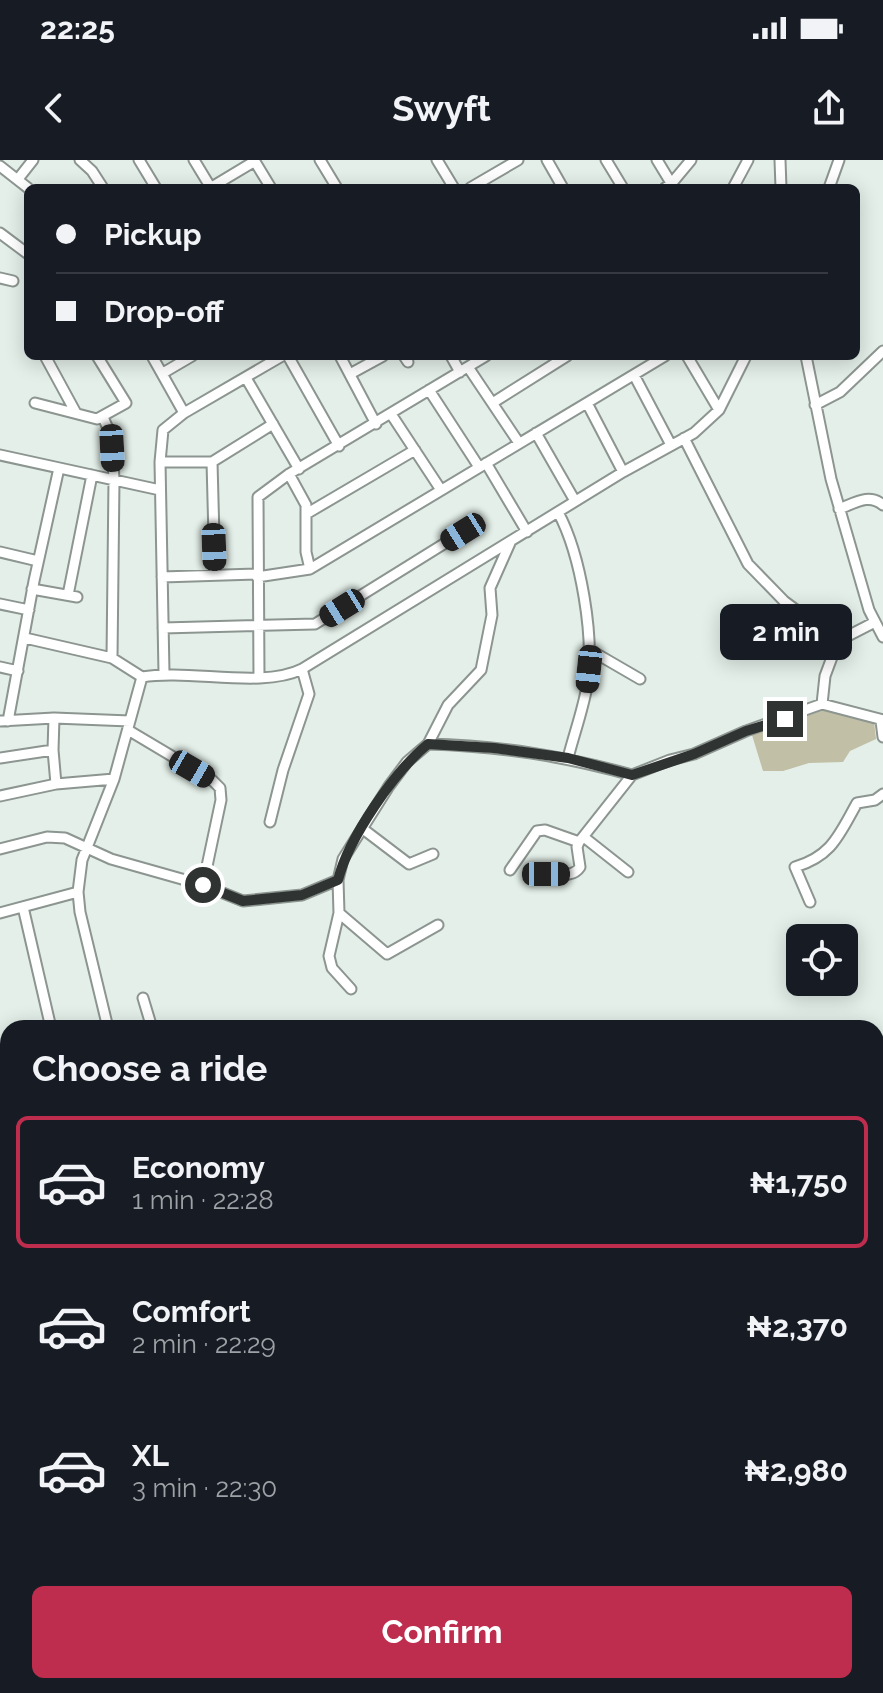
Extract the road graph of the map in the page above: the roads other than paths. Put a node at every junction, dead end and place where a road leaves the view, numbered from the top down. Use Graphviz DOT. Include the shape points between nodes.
graph roads {
  1 [pos="33,160"];
  2 [pos="80,160"];
  3 [pos="139,160"];
  4 [pos="194,160"];
  5 [pos="320,160"];
  6 [pos="437,160"];
  7 [pos="518,160"];
  8 [pos="547,160"];
  9 [pos="606,160"];
  10 [pos="657,160"];
  11 [pos="691,160"];
  12 [pos="748,160"];
  13 [pos="780,160"];
  14 [pos="839,160"];
  15 [pos="255,161"];
  16 [pos="0,166"];
  17 [pos="18,179"];
  18 [pos="24,184"];
  19 [pos="100,184"];
  20 [pos="154,184"];
  21 [pos="209,184"];
  22 [pos="218,184"];
  23 [pos="269,184"];
  24 [pos="335,184"];
  25 [pos="452,184"];
  26 [pos="477,184"];
  27 [pos="560,184"];
  28 [pos="621,184"];
  29 [pos="669,184"];
  30 [pos="672,184"];
  31 [pos="735,184"];
  32 [pos="780,184"];
  33 [pos="830,184"];
  34 [pos="0,233"];
  35 [pos="24,251"];
  36 [pos="0,278"];
  37 [pos="13,281"];
  38 [pos="883,351"];
  39 [pos="47,360"];
  40 [pos="99,360"];
  41 [pos="155,360"];
  42 [pos="185,360"];
  43 [pos="278,360"];
  44 [pos="287,360"];
  45 [pos="342,360"];
  46 [pos="376,360"];
  47 [pos="455,360"];
  48 [pos="480,360"];
  49 [pos="561,360"];
  50 [pos="658,360"];
  51 [pos="689,360"];
  52 [pos="744,360"];
  53 [pos="807,360"];
  54 [pos="464,370"];
  55 [pos="163,373"];
  56 [pos="350,374"];
  57 [pos="634,375"];
  58 [pos="246,378"];
  59 [pos="429,390"];
  60 [pos="494,402"];
  61 [pos="35,403"];
  62 [pos="587,403"];
  63 [pos="815,405"];
  64 [pos="719,410"];
  65 [pos="76,413"];
  66 [pos="184,413"];
  67 [pos="391,414"];
  68 [pos="103,417"];
  69 [pos="273,424"];
  70 [pos="376,424"];
  71 [pos="536,433"];
  72 [pos="684,438"];
  73 [pos="519,443"];
  74 [pos="671,445"];
  75 [pos="339,446"];
  76 [pos="415,450"];
  77 [pos="0,455"];
  78 [pos="160,462"];
  79 [pos="212,462"];
  80 [pos="483,465"];
  81 [pos="59,468"];
  82 [pos="294,472"];
  83 [pos="623,472"];
  84 [pos="92,475"];
  85 [pos="114,480"];
  86 [pos="160,490"];
  87 [pos="441,490"];
  88 [pos="575,501"];
  89 [pos="883,505"];
  90 [pos="839,509"];
  91 [pos="558,512"];
  92 [pos="306,514"];
  93 [pos="463,532"];
  94 [pos="527,532"];
  95 [pos="510,543"];
  96 [pos="0,552"];
  97 [pos="38,561"];
  98 [pos="310,569"];
  99 [pos="215,575"];
  100 [pos="162,577"];
  101 [pos="257,577"];
  102 [pos="32,589"];
  103 [pos="0,604"];
  104 [pos="29,610"];
  105 [pos="258,627"];
  106 [pos="163,628"];
  107 [pos="880,629"];
  108 [pos="25,638"];
  109 [pos="838,641"];
  110 [pos="590,650"];
  111 [pos="112,658"];
  112 [pos="0,667"];
  113 [pos="302,669"];
  114 [pos="18,671"];
  115 [pos="164,673"];
  116 [pos="142,677"];
  117 [pos="259,678"];
  118 [pos="640,679"];
  119 [pos="822,704"];
  120 [pos="54,718"];
  121 [pos="4,721"];
  122 [pos="882,721"];
  123 [pos="129,726"];
  124 [pos="883,737"];
  125 [pos="428,744"];
  126 [pos="53,750"];
  127 [pos="0,758"];
  128 [pos="568,758"];
  129 [pos="632,775"];
  130 [pos="114,779"];
  131 [pos="56,784"];
  132 [pos="883,794"];
  133 [pos="0,796"];
  134 [pos="270,822"];
  135 [pos="363,829"];
  136 [pos="582,840"];
  137 [pos="0,849"];
  138 [pos="87,849"];
  139 [pos="433,854"];
  140 [pos="510,870"];
  141 [pos="628,872"];
  142 [pos="546,874"];
  143 [pos="338,880"];
  144 [pos="203,885"];
  145 [pos="78,892"];
  146 [pos="810,902"];
  147 [pos="23,907"];
  148 [pos="0,913"];
  149 [pos="339,913"];
  150 [pos="438,925"];
  151 [pos="351,989"];
  152 [pos="143,998"];
  153 [pos="49,1020"];
  154 [pos="106,1020"];
  155 [pos="150,1020"];
  1 -- 17 [label="street"];
  2 -- 19 [label="street"];
  3 -- 20 [label="street"];
  4 -- 21 [label="street"];
  5 -- 24 [label="street"];
  6 -- 25 [label="street"];
  7 -- 26 [label="street"];
  8 -- 27 [label="street"];
  9 -- 28 [label="street"];
  10 -- 29 [label="street"];
  11 -- 30 [label="street"];
  12 -- 31 [label="street"];
  13 -- 32 [label="street"];
  14 -- 33 [label="street"];
  15 -- 22 [label="street"];
  15 -- 23 [label="street"];
  16 -- 17 [label="street"];
  17 -- 18 [label="street"];
  34 -- 35 [label="street"];
  36 -- 37 [label="street"];
  38 -- 63 [label="street" via="840,392"];
  39 -- 65 [label="street"];
  40 -- 68 [label="street" via="126,403"];
  41 -- 55 [label="street"];
  42 -- 55 [label="street"];
  43 -- 58 [label="street"];
  44 -- 75 [label="street"];
  45 -- 56 [label="street"];
  46 -- 56 [label="street"];
  47 -- 54 [label="street"];
  48 -- 54 [label="street"];
  49 -- 60 [label="street"];
  50 -- 57 [label="street"];
  51 -- 64 [label="street"];
  52 -- 64 [label="street"];
  53 -- 63 [label="street"];
  54 -- 59 [label="street"];
  54 -- 60 [label="street"];
  55 -- 66 [label="street"];
  56 -- 70 [label="street"];
  57 -- 62 [label="street"];
  57 -- 74 [label="street"];
  58 -- 66 [label="street"];
  58 -- 69 [label="street"];
  59 -- 67 [label="street"];
  59 -- 80 [label="street"];
  60 -- 73 [label="street"];
  61 -- 65 [label="street"];
  62 -- 71 [label="street"];
  62 -- 83 [label="street"];
  63 -- 90 [label="street"];
  64 -- 72 [label="street"];
  65 -- 68 [label="street"];
  66 -- 78 [label="street" via="163,430"];
  67 -- 70 [label="street"];
  67 -- 76 [label="street"];
  68 -- 85 [label="street" via="112,438"];
  69 -- 79 [label="street"];
  69 -- 82 [label="street"];
  70 -- 75 [label="street"];
  71 -- 73 [label="street"];
  71 -- 88 [label="street"];
  72 -- 74 [label="street"];
  72 -- 109 [label="street" via="748,564 784,601"];
  73 -- 80 [label="street"];
  74 -- 83 [label="street"];
  75 -- 82 [label="street"];
  76 -- 87 [label="street"];
  76 -- 92 [label="street"];
  77 -- 81 [label="street"];
  78 -- 79 [label="street"];
  78 -- 86 [label="street"];
  79 -- 99 [label="street"];
  80 -- 87 [label="street"];
  80 -- 94 [label="street"];
  81 -- 84 [label="street"];
  81 -- 97 [label="street"];
  82 -- 92 [label="street"];
  82 -- 101 [label="street" via="258,497"];
  83 -- 88 [label="street"];
  84 -- 85 [label="street"];
  84 -- 102 [label="street" via="72,596"];
  85 -- 86 [label="street"];
  85 -- 111 [label="street"];
  86 -- 100 [label="street"];
  87 -- 98 [label="street"];
  88 -- 91 [label="street"];
  89 -- 90 [label="street" via="867,498"];
  90 -- 107 [label="street" via="869,610"];
  91 -- 94 [label="street"];
  91 -- 110 [label="street" via="568,530"];
  92 -- 98 [label="street"];
  93 -- 105 [label="street" via="315,624"];
  94 -- 95 [label="street"];
  95 -- 113 [label="street"];
  95 -- 125 [label="street" via="490,588 492,615 481,670 448,705"];
  96 -- 97 [label="street"];
  97 -- 102 [label="street"];
  98 -- 101 [label="street"];
  99 -- 100 [label="street"];
  99 -- 101 [label="street"];
  100 -- 106 [label="street"];
  101 -- 105 [label="street"];
  102 -- 104 [label="street"];
  103 -- 104 [label="street"];
  104 -- 108 [label="street"];
  105 -- 106 [label="street"];
  105 -- 117 [label="street"];
  106 -- 115 [label="street"];
  107 -- 109 [label="street"];
  108 -- 111 [label="street"];
  108 -- 114 [label="street"];
  109 -- 119 [label="street"];
  110 -- 118 [label="street"];
  110 -- 128 [label="street" via="587,687"];
  111 -- 116 [label="street"];
  112 -- 114 [label="street"];
  113 -- 117 [label="street"];
  113 -- 134 [label="street" via="309,694"];
  114 -- 121 [label="street"];
  115 -- 116 [label="street"];
  115 -- 117 [label="street"];
  116 -- 123 [label="street"];
  119 -- 122 [label="street"];
  119 -- 129 [label="street"];
  120 -- 121 [label="street"];
  120 -- 123 [label="street"];
  120 -- 126 [label="street"];
  122 -- 124 [label="street"];
  123 -- 130 [label="street"];
  123 -- 144 [label="street" via="220,788"];
  125 -- 128 [label="street"];
  125 -- 135 [label="street" via="407,762"];
  126 -- 127 [label="street"];
  126 -- 131 [label="street"];
  128 -- 129 [label="street"];
  129 -- 136 [label="street"];
  130 -- 131 [label="street"];
  130 -- 138 [label="street"];
  131 -- 133 [label="street"];
  132 -- 146 [label="street" via="857,803 838,839 817,860 795,867"];
  135 -- 139 [label="street" via="409,864"];
  135 -- 143 [label="street" via="343,859"];
  136 -- 140 [label="street" via="537,831"];
  136 -- 141 [label="street"];
  136 -- 142 [label="street" via="577,871"];
  137 -- 138 [label="street" via="56,837"];
  138 -- 144 [label="street"];
  138 -- 145 [label="street"];
  143 -- 144 [label="street" via="302,895 243,901"];
  143 -- 149 [label="street"];
  145 -- 147 [label="street"];
  145 -- 154 [label="street"];
  147 -- 148 [label="street"];
  147 -- 153 [label="street"];
  149 -- 150 [label="street" via="387,954"];
  149 -- 151 [label="street" via="330,962"];
  152 -- 155 [label="street"];
}
